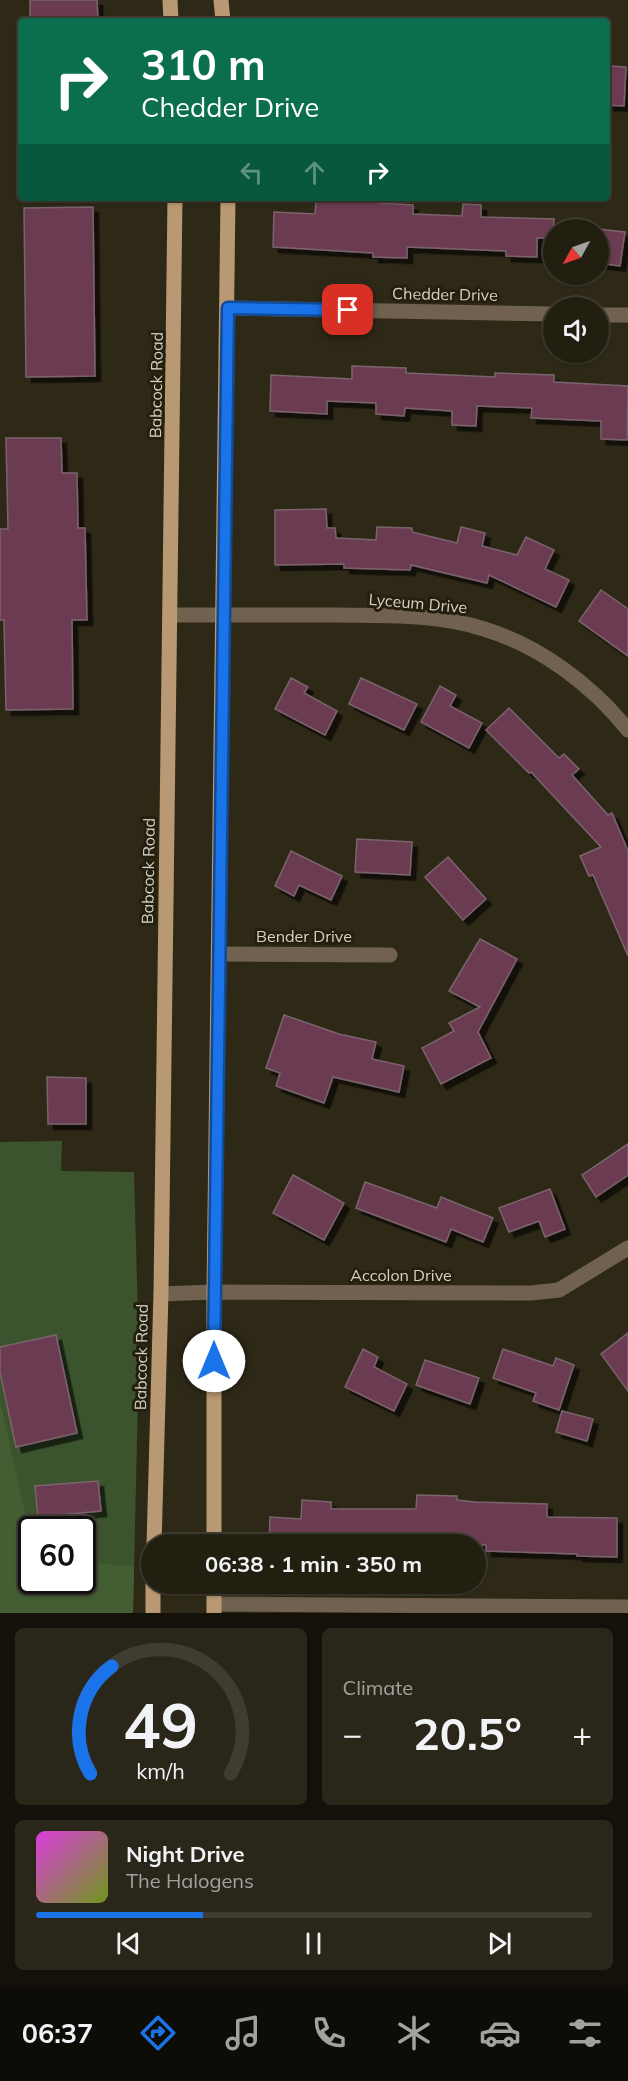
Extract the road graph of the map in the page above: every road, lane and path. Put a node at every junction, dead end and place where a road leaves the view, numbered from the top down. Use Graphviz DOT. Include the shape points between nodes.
graph roads {
  1 [pos="170,0"];
  2 [pos="221,0"];
  3 [pos="171,18"];
  4 [pos="223,18"];
  5 [pos="175,201"];
  6 [pos="228,201"];
  7 [pos="228,308"];
  8 [pos="543,314"];
  9 [pos="609,315"];
  10 [pos="628,315"];
  11 [pos="170,615"];
  12 [pos="224,615"];
  13 [pos="628,730"];
  14 [pos="219,954"];
  15 [pos="390,954"];
  16 [pos="628,1248"];
  17 [pos="214,1292"];
  18 [pos="161,1294"];
  19 [pos="154,1534"];
  20 [pos="214,1534"];
  21 [pos="153,1594"];
  22 [pos="628,1607"];
  23 [pos="214,1609"];
  24 [pos="153,1613"];
  1 -- 3 [label="main road"];
  2 -- 4 [label="main road"];
  5 -- 11 [label="main road, Babcock Road"];
  6 -- 7 [label="main road"];
  7 -- 8 [label="street, Chedder Drive"];
  7 -- 12 [label="main road"];
  9 -- 10 [label="street"];
  11 -- 12 [label="street, Lyceum Drive"];
  11 -- 18 [label="main road, Babcock Road"];
  12 -- 13 [label="street, Lyceum Drive" via="395,616 482,628 508,637 568,672"];
  12 -- 14 [label="main road"];
  14 -- 15 [label="street, Bender Drive"];
  14 -- 17 [label="main road"];
  16 -- 17 [label="street, Accolon Drive" via="559,1290 550,1291"];
  17 -- 18 [label="street, Accolon Drive"];
  17 -- 20 [label="main road"];
  18 -- 19 [label="main road, Babcock Road"];
  21 -- 24 [label="main road"];
  22 -- 23 [label="street"];
}
